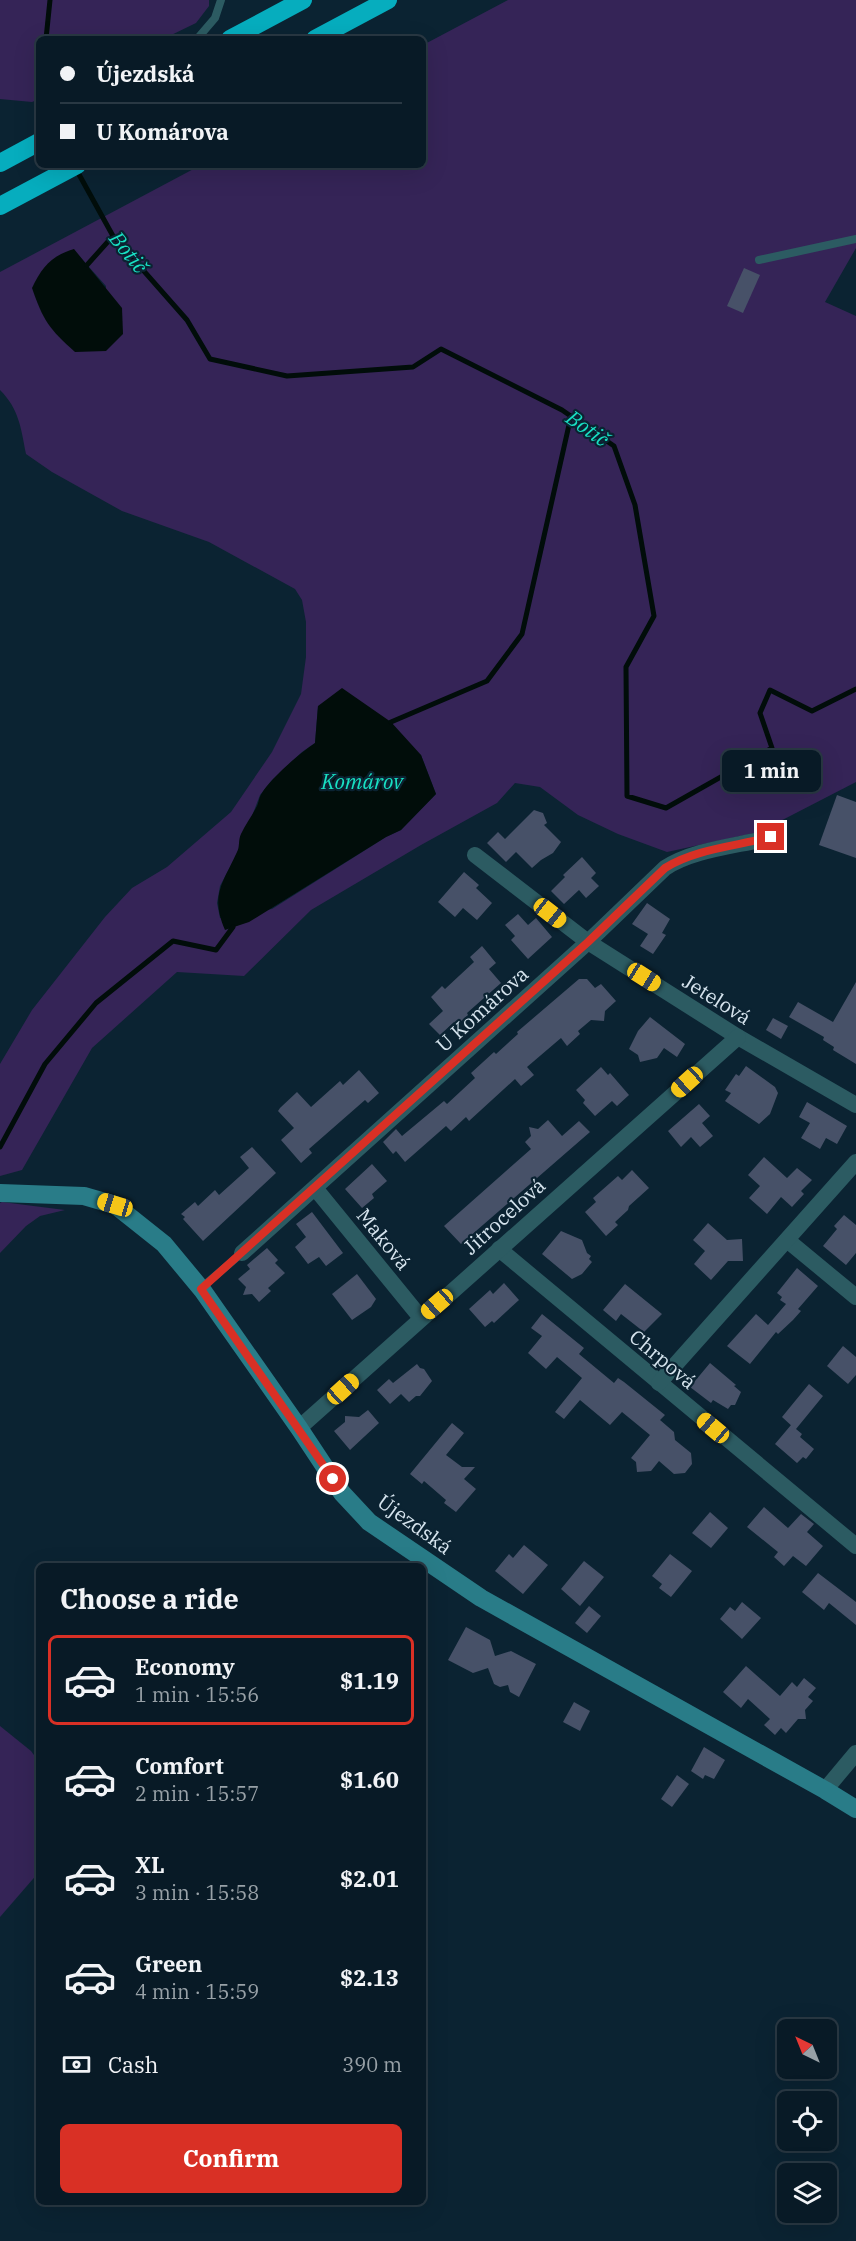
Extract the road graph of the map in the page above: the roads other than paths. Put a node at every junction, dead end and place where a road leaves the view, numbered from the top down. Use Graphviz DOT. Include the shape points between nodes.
graph roads {
  1 [pos="221,0"];
  2 [pos="303,0"];
  3 [pos="388,0"];
  4 [pos="200,36"];
  5 [pos="236,36"];
  6 [pos="321,36"];
  7 [pos="32,146"];
  8 [pos="0,163"];
  9 [pos="71,168"];
  10 [pos="0,206"];
  11 [pos="856,238"];
  12 [pos="759,260"];
  13 [pos="771,837"];
  14 [pos="475,855"];
  15 [pos="588,942"];
  16 [pos="738,1037"];
  17 [pos="856,1105"];
  18 [pos="856,1162"];
  19 [pos="315,1188"];
  20 [pos="0,1193"];
  21 [pos="787,1240"];
  22 [pos="499,1249"];
  23 [pos="242,1253"];
  24 [pos="201,1289"];
  25 [pos="856,1297"];
  26 [pos="421,1318"];
  27 [pos="659,1383"];
  28 [pos="299,1428"];
  29 [pos="856,1546"];
  30 [pos="856,1754"];
  31 [pos="825,1790"];
  32 [pos="856,1809"];
  1 -- 4 [label="lane" via="215,18"];
  2 -- 5 [label="highway"];
  3 -- 6 [label="highway"];
  7 -- 8 [label="highway"];
  9 -- 10 [label="highway"];
  11 -- 12 [label="lane"];
  13 -- 15 [label="street, U Komárova" via="675,862"];
  14 -- 15 [label="street, Jetelová"];
  15 -- 16 [label="street, Jetelová"];
  15 -- 19 [label="street, U Komárova"];
  16 -- 17 [label="street, Jetelová"];
  16 -- 22 [label="street, Jitrocelová"];
  18 -- 21 [label="street"];
  19 -- 23 [label="street, U Komárova"];
  19 -- 26 [label="street, Maková"];
  20 -- 24 [label="street, Újezdská" via="84,1196 115,1205 164,1244"];
  21 -- 25 [label="street"];
  21 -- 27 [label="street"];
  22 -- 26 [label="street, Jitrocelová"];
  22 -- 27 [label="street, Chrpová"];
  23 -- 24 [label="lane"];
  24 -- 28 [label="street, Újezdská"];
  26 -- 28 [label="street, Jitrocelová"];
  27 -- 29 [label="street, Chrpová"];
  28 -- 31 [label="street, Újezdská" via="342,1493 369,1522 481,1598"];
  30 -- 31 [label="street"];
  31 -- 32 [label="street, Újezdská"];
}
